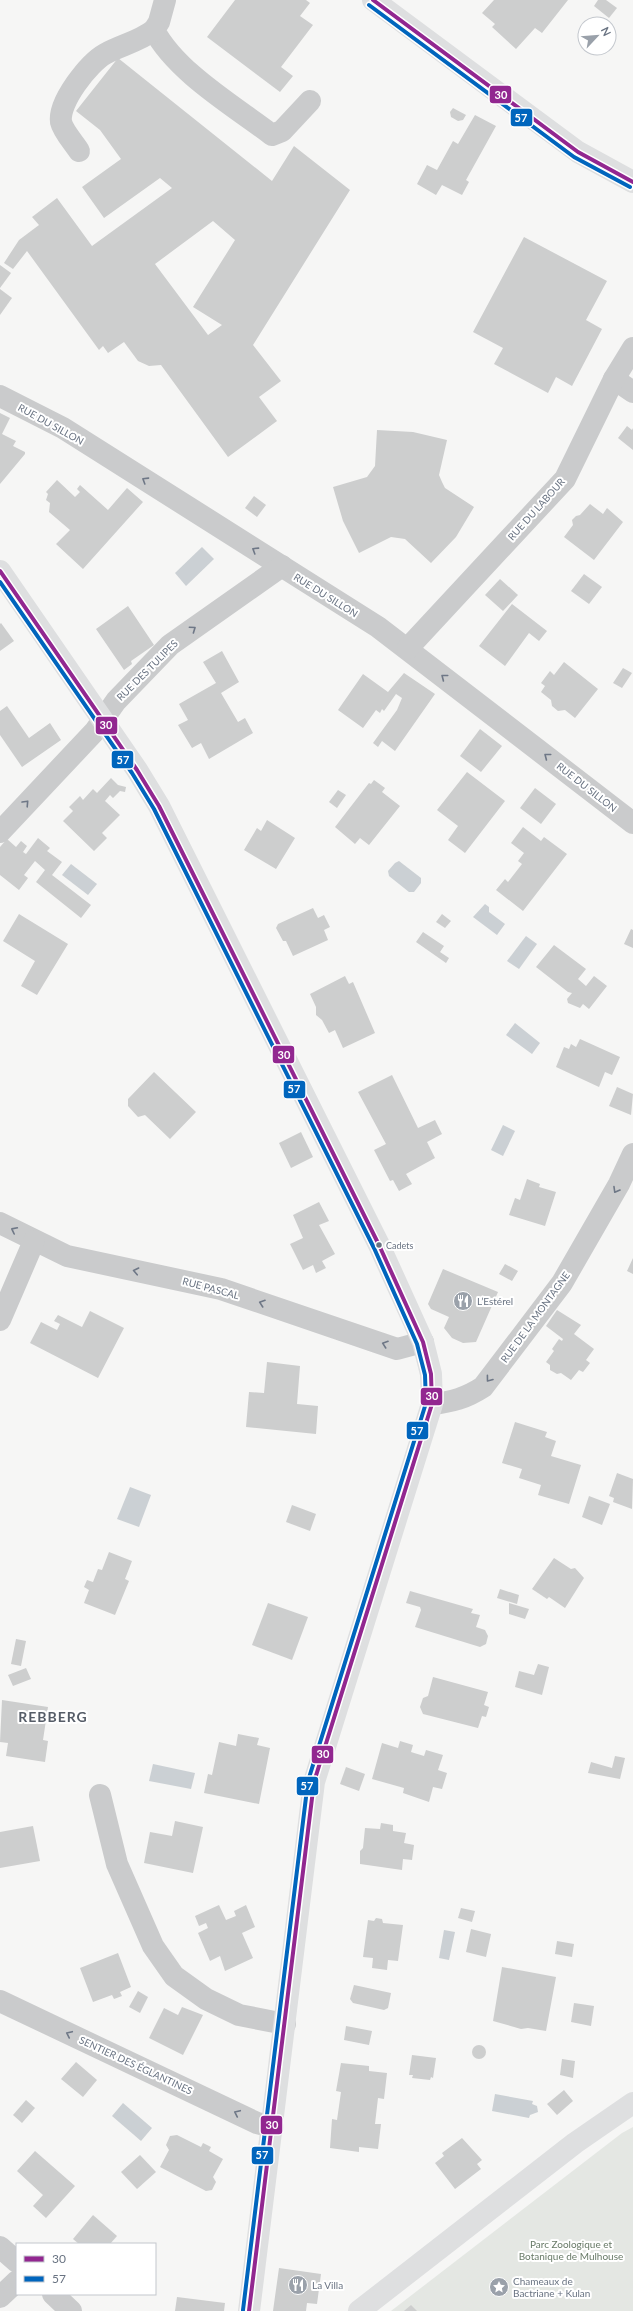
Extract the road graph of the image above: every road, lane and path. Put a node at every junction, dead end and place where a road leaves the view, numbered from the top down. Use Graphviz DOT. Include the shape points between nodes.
graph roads {
  1 [pos="165,0"];
  2 [pos="373,0"];
  3 [pos="154,30"];
  4 [pos="310,101"];
  5 [pos="78,151"];
  6 [pos="633,182"];
  7 [pos="633,348"];
  8 [pos="614,379"];
  9 [pos="633,392"];
  10 [pos="0,396"];
  11 [pos="282,566"];
  12 [pos="0,571"];
  13 [pos="408,648"];
  14 [pos="103,720"];
  15 [pos="633,823"];
  16 [pos="0,832"];
  17 [pos="633,1154"];
  18 [pos="0,1223"];
  19 [pos="34,1241"];
  20 [pos="0,1320"];
  21 [pos="423,1342"];
  22 [pos="432,1404"];
  23 [pos="100,1795"];
  24 [pos="0,2001"];
  25 [pos="285,2024"];
  26 [pos="633,2103"];
  27 [pos="274,2127"];
  28 [pos="0,2247"];
  29 [pos="16,2261"];
  30 [pos="16,2282"];
  31 [pos="54,2295"];
  32 [pos="0,2297"];
  33 [pos="71,2311"];
  34 [pos="249,2311"];
  35 [pos="359,2311"];
  1 -- 3 [label="street" via="160,22"];
  2 -- 6 [label="main road" via="578,152"];
  3 -- 4 [label="street" via="160,42 178,64 272,135 282,131"];
  3 -- 5 [label="street" via="140,40 95,60 69,96 63,108 61,122"];
  7 -- 8 [label="street, RUE DU LABOUR"];
  8 -- 9 [label="street"];
  8 -- 13 [label="street, RUE DU LABOUR" via="565,479"];
  11 -- 10 [label="street, RUE DU SILLON, one-way" via="63,428"];
  11 -- 13 [label="street, RUE DU SILLON"];
  14 -- 11 [label="street, RUE DES TULIPES, one-way" via="116,701 170,645"];
  12 -- 14 [label="main road"];
  15 -- 13 [label="street, RUE DU SILLON, one-way"];
  16 -- 14 [label="street, RUE DES TULIPES, one-way"];
  14 -- 21 [label="main road" via="163,813 379,1245"];
  17 -- 22 [label="street, RUE DE LA MONTAGNE, one-way" via="619,1184 562,1283 483,1387 455,1402"];
  19 -- 18 [label="street, RUE PASCAL, one-way"];
  19 -- 20 [label="street"];
  21 -- 19 [label="street, RUE PASCAL, one-way" via="397,1349 221,1289 67,1256"];
  21 -- 22 [label="main road" via="431,1374"];
  22 -- 25 [label="main road" via="314,1782"];
  23 -- 25 [label="street" via="116,1864 153,1946 174,1976 206,1999 239,2015"];
  27 -- 24 [label="street, SENTIER DES ÉGLANTINES, one-way" via="257,2122"];
  25 -- 27 [label="main road"];
  26 -- 35 [label="main road" via="575,2143"];
  27 -- 34 [label="main road"];
  28 -- 29 [label="street"];
  30 -- 32 [label="street"];
  31 -- 33 [label="street"];
}
